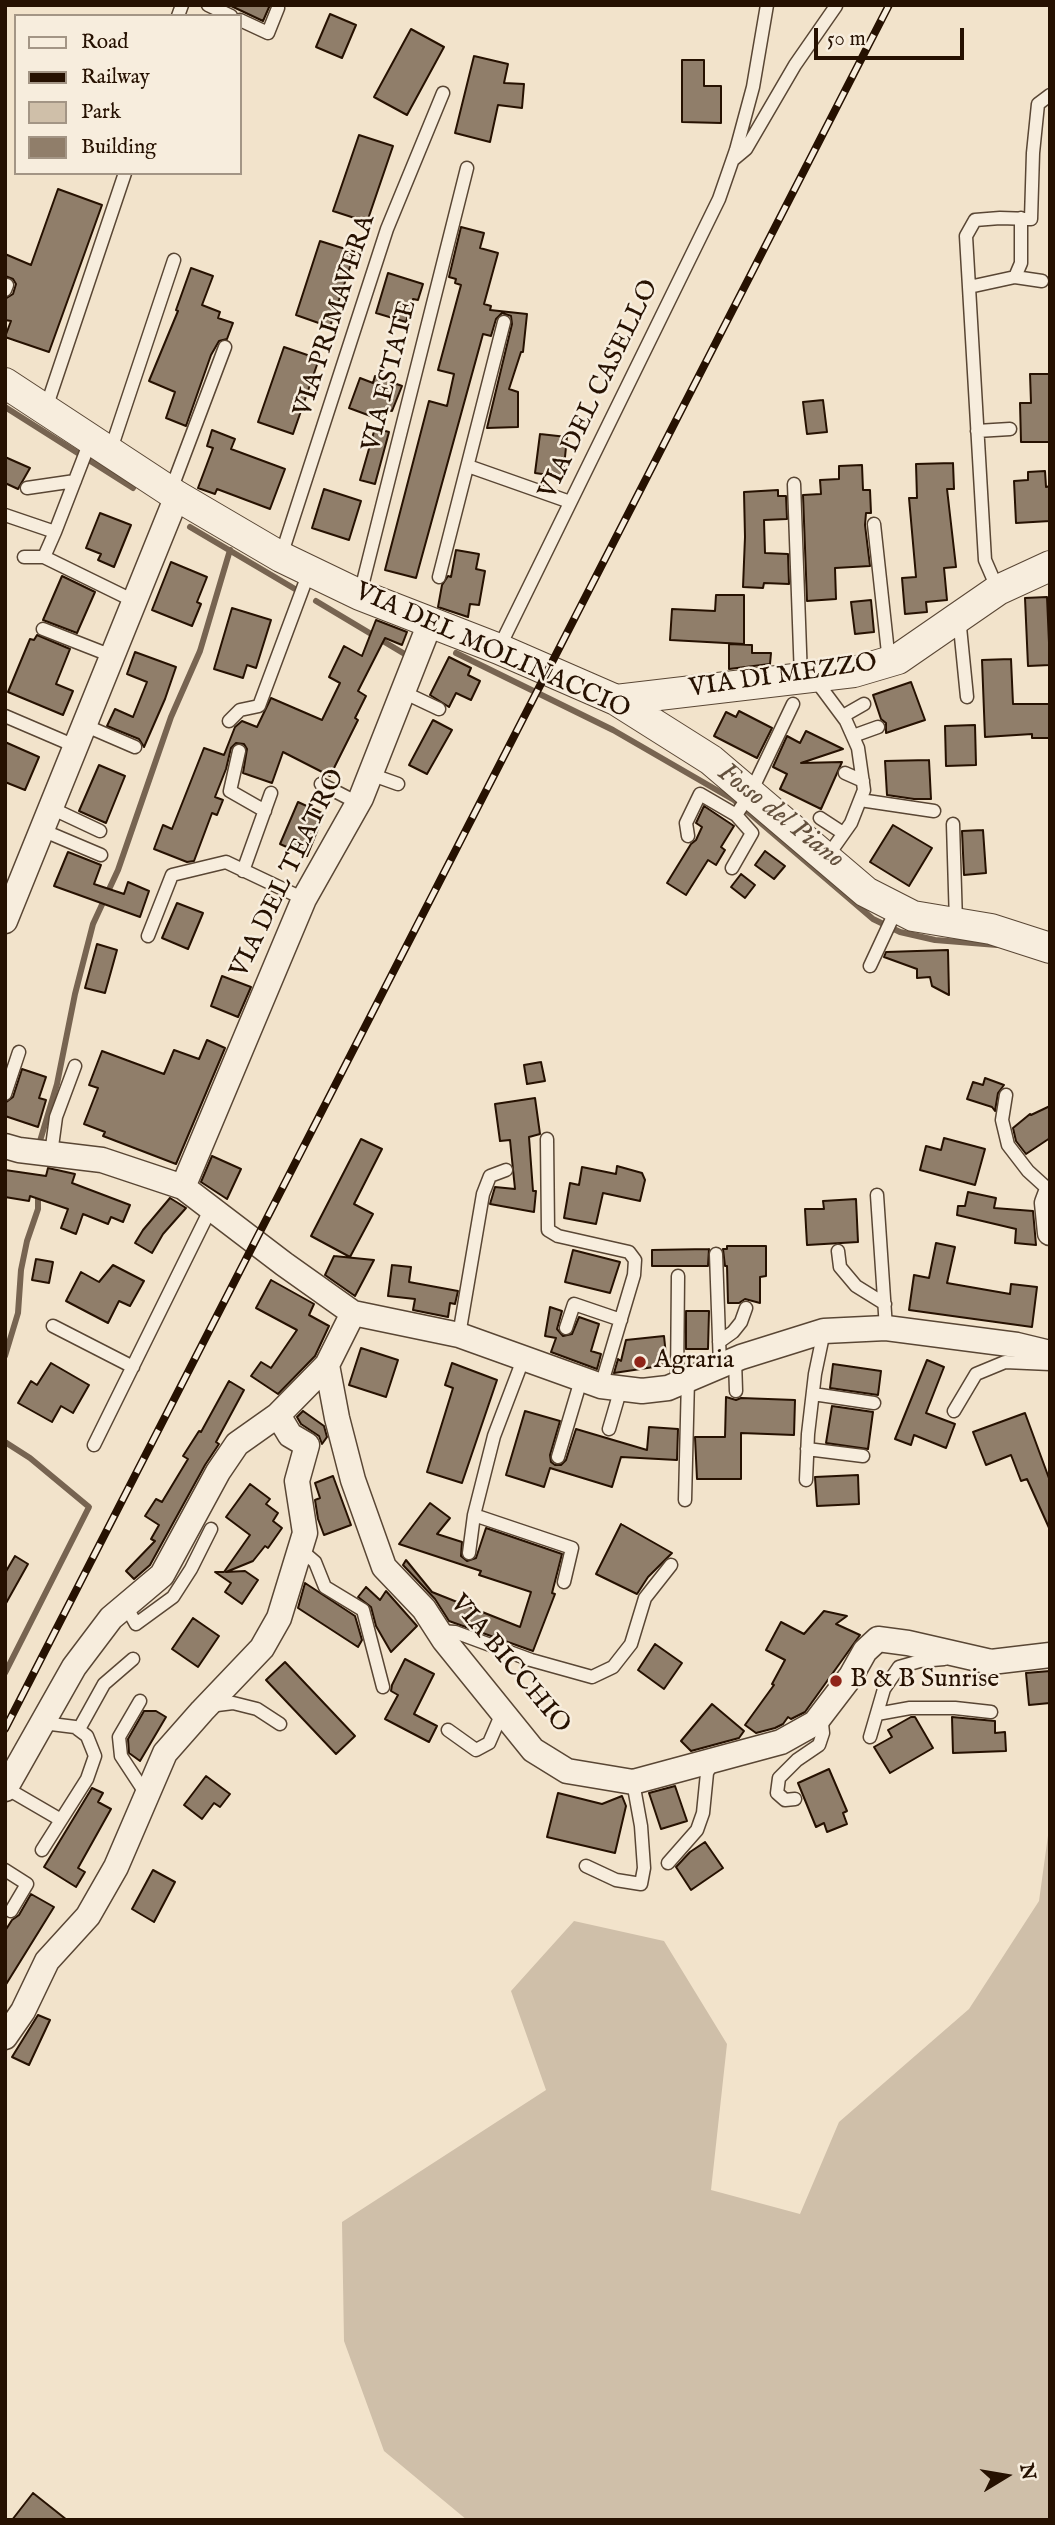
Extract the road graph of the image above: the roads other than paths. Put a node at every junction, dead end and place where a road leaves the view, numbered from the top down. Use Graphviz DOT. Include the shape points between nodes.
graph roads {
  1 [pos="208,5"];
  2 [pos="767,5"];
  3 [pos="836,6"];
  4 [pos="278,8"];
  5 [pos="227,14"];
  6 [pos="242,21"];
  7 [pos="443,93"];
  8 [pos="1050,95"];
  9 [pos="734,156"];
  10 [pos="467,168"];
  11 [pos="124,175"];
  12 [pos="1021,218"];
  13 [pos="174,260"];
  14 [pos="1016,277"];
  15 [pos="1042,281"];
  16 [pos="969,287"];
  17 [pos="504,322"];
  18 [pos="225,347"];
  19 [pos="5,383"];
  20 [pos="46,409"];
  21 [pos="1010,429"];
  22 [pos="977,430"];
  23 [pos="93,450"];
  24 [pos="468,466"];
  25 [pos="75,481"];
  26 [pos="794,484"];
  27 [pos="27,488"];
  28 [pos="173,494"];
  29 [pos="570,502"];
  30 [pos="5,515"];
  31 [pos="874,524"];
  32 [pos="55,533"];
  33 [pos="24,557"];
  34 [pos="44,557"];
  35 [pos="281,557"];
  36 [pos="1050,566"];
  37 [pos="309,570"];
  38 [pos="439,577"];
  39 [pos="998,590"];
  40 [pos="360,595"];
  41 [pos="134,601"];
  42 [pos="959,617"];
  43 [pos="430,623"];
  44 [pos="43,629"];
  45 [pos="499,649"];
  46 [pos="112,656"];
  47 [pos="889,662"];
  48 [pos="803,686"];
  49 [pos="696,691"];
  50 [pos="403,692"];
  51 [pos="967,696"];
  52 [pos="616,700"];
  53 [pos="864,704"];
  54 [pos="439,709"];
  55 [pos="5,716"];
  56 [pos="843,716"];
  57 [pos="229,721"];
  58 [pos="878,727"];
  59 [pos="80,736"];
  60 [pos="853,736"];
  61 [pos="678,741"];
  62 [pos="135,747"];
  63 [pos="239,751"];
  64 [pos="845,773"];
  65 [pos="370,774"];
  66 [pos="863,781"];
  67 [pos="321,784"];
  68 [pos="398,784"];
  69 [pos="271,793"];
  70 [pos="860,800"];
  71 [pos="358,803"];
  72 [pos="742,805"];
  73 [pos="265,811"];
  74 [pos="934,811"];
  75 [pos="820,818"];
  76 [pos="46,819"];
  77 [pos="953,824"];
  78 [pos="100,831"];
  79 [pos="688,836"];
  80 [pos="835,845"];
  81 [pos="101,855"];
  82 [pos="732,868"];
  83 [pos="243,870"];
  84 [pos="304,899"];
  85 [pos="894,913"];
  86 [pos="5,920"];
  87 [pos="956,923"];
  88 [pos="148,936"];
  89 [pos="1050,948"];
  90 [pos="870,966"];
  91 [pos="19,1052"];
  92 [pos="75,1066"];
  93 [pos="5,1094"];
  94 [pos="1006,1096"];
  95 [pos="547,1139"];
  96 [pos="5,1146"];
  97 [pos="51,1154"];
  98 [pos="506,1170"];
  99 [pos="183,1187"];
  100 [pos="1050,1193"];
  101 [pos="877,1195"];
  102 [pos="211,1208"];
  103 [pos="1050,1233"];
  104 [pos="838,1251"];
  105 [pos="716,1254"];
  106 [pos="678,1276"];
  107 [pos="746,1308"];
  108 [pos="353,1313"];
  109 [pos="886,1316"];
  110 [pos="621,1320"];
  111 [pos="53,1326"];
  112 [pos="566,1328"];
  113 [pos="824,1331"];
  114 [pos="458,1335"];
  115 [pos="1050,1353"];
  116 [pos="725,1356"];
  117 [pos="524,1357"];
  118 [pos="1050,1364"];
  119 [pos="327,1365"];
  120 [pos="133,1367"];
  121 [pos="682,1382"];
  122 [pos="601,1385"];
  123 [pos="736,1391"];
  124 [pos="813,1394"];
  125 [pos="874,1403"];
  126 [pos="954,1411"];
  127 [pos="278,1415"];
  128 [pos="609,1429"];
  129 [pos="307,1445"];
  130 [pos="94,1446"];
  131 [pos="807,1448"];
  132 [pos="346,1454"];
  133 [pos="863,1456"];
  134 [pos="558,1457"];
  135 [pos="806,1480"];
  136 [pos="685,1500"];
  137 [pos="474,1516"];
  138 [pos="211,1529"];
  139 [pos="301,1550"];
  140 [pos="470,1553"];
  141 [pos="671,1565"];
  142 [pos="564,1582"];
  143 [pos="126,1606"];
  144 [pos="439,1631"];
  145 [pos="963,1655"];
  146 [pos="1050,1656"];
  147 [pos="133,1659"];
  148 [pos="383,1687"];
  149 [pos="140,1701"];
  150 [pos="206,1706"];
  151 [pos="991,1712"];
  152 [pos="502,1713"];
  153 [pos="877,1714"];
  154 [pos="821,1715"];
  155 [pos="43,1723"];
  156 [pos="280,1724"];
  157 [pos="79,1729"];
  158 [pos="448,1730"];
  159 [pos="870,1737"];
  160 [pos="714,1759"];
  161 [pos="633,1782"];
  162 [pos="6,1788"];
  163 [pos="149,1791"];
  164 [pos="795,1799"];
  165 [pos="61,1820"];
  166 [pos="42,1850"];
  167 [pos="667,1863"];
  168 [pos="586,1866"];
  169 [pos="5,1870"];
  170 [pos="11,1911"];
  171 [pos="5,2037"];
  1 -- 5 [label="lane"];
  2 -- 9 [label="lane" via="753,87"];
  3 -- 9 [label="lane" via="746,149"];
  4 -- 6 [label="lane" via="268,33"];
  7 -- 35 [label="lane, VIA PRIMAVERA" via="387,229"];
  8 -- 12 [label="lane" via="1038,103 1031,219"];
  9 -- 29 [label="lane, VIA DEL CASELLO" via="719,199"];
  10 -- 40 [label="lane, VIA ESTATE"];
  11 -- 20 [label="lane"];
  12 -- 14 [label="lane" via="1021,263"];
  12 -- 16 [label="lane" via="975,220 966,236"];
  13 -- 23 [label="lane"];
  14 -- 15 [label="lane"];
  14 -- 16 [label="lane"];
  16 -- 22 [label="lane"];
  17 -- 24 [label="lane"];
  18 -- 28 [label="lane"];
  19 -- 20 [label="street, VIA DEL MOLINACCIO"];
  20 -- 23 [label="street, VIA DEL MOLINACCIO"];
  21 -- 22 [label="lane"];
  22 -- 39 [label="lane" via="985,560"];
  23 -- 25 [label="lane"];
  23 -- 28 [label="street, VIA DEL MOLINACCIO"];
  24 -- 29 [label="lane"];
  24 -- 38 [label="lane"];
  25 -- 27 [label="lane"];
  25 -- 32 [label="lane"];
  26 -- 48 [label="lane"];
  28 -- 35 [label="street, VIA DEL MOLINACCIO"];
  28 -- 41 [label="street"];
  29 -- 45 [label="lane, VIA DEL CASELLO"];
  30 -- 32 [label="lane"];
  31 -- 47 [label="lane"];
  32 -- 34 [label="lane"];
  33 -- 34 [label="lane"];
  34 -- 41 [label="lane"];
  35 -- 37 [label="street, VIA DEL MOLINACCIO"];
  36 -- 39 [label="street, VIA DI MEZZO"];
  37 -- 40 [label="street, VIA DEL MOLINACCIO"];
  37 -- 57 [label="lane" via="259,706 240,710"];
  39 -- 42 [label="street, VIA DI MEZZO"];
  40 -- 43 [label="street, VIA DEL MOLINACCIO"];
  41 -- 46 [label="street"];
  42 -- 47 [label="street, VIA DI MEZZO"];
  42 -- 51 [label="lane"];
  43 -- 45 [label="street, VIA DEL MOLINACCIO"];
  43 -- 50 [label="street, VIA DEL TEATRO"];
  44 -- 46 [label="lane"];
  45 -- 52 [label="street, VIA DEL MOLINACCIO"];
  46 -- 59 [label="street"];
  47 -- 48 [label="street, VIA DI MEZZO"];
  48 -- 49 [label="street, VIA DI MEZZO"];
  48 -- 56 [label="lane"];
  48 -- 72 [label="lane"];
  49 -- 52 [label="street, VIA DI MEZZO"];
  49 -- 61 [label="street" via="684,710"];
  50 -- 54 [label="lane"];
  50 -- 65 [label="street, VIA DEL TEATRO"];
  52 -- 61 [label="street, VIA DEL MOLINACCIO"];
  53 -- 56 [label="lane"];
  55 -- 59 [label="lane"];
  56 -- 60 [label="lane"];
  58 -- 60 [label="lane"];
  59 -- 62 [label="lane"];
  59 -- 76 [label="street"];
  60 -- 66 [label="lane"];
  61 -- 72 [label="street, VIA DEL MOLINACCIO" via="710,760"];
  63 -- 73 [label="lane" via="230,791"];
  64 -- 66 [label="lane"];
  65 -- 68 [label="lane"];
  65 -- 71 [label="street, VIA DEL TEATRO"];
  66 -- 70 [label="lane"];
  67 -- 71 [label="lane"];
  69 -- 73 [label="lane"];
  70 -- 74 [label="lane"];
  70 -- 80 [label="lane"];
  71 -- 84 [label="street, VIA DEL TEATRO"];
  72 -- 79 [label="lane" via="700,794 686,823"];
  72 -- 80 [label="street, VIA DEL MOLINACCIO"];
  72 -- 82 [label="lane" via="752,833"];
  73 -- 83 [label="lane"];
  75 -- 80 [label="lane"];
  76 -- 78 [label="lane"];
  76 -- 81 [label="lane"];
  76 -- 86 [label="street"];
  77 -- 87 [label="lane"];
  80 -- 85 [label="street, VIA DEL MOLINACCIO" via="866,892"];
  83 -- 84 [label="lane"];
  83 -- 88 [label="lane" via="226,862 172,875"];
  84 -- 99 [label="street, VIA DEL TEATRO"];
  85 -- 87 [label="street, VIA DEL MOLINACCIO"];
  85 -- 90 [label="lane"];
  87 -- 89 [label="street, VIA DEL MOLINACCIO"];
  91 -- 93 [label="lane"];
  92 -- 97 [label="lane" via="56,1117"];
  94 -- 100 [label="lane" via="1002,1120 1008,1145"];
  95 -- 110 [label="lane" via="548,1230 629,1252 635,1260"];
  96 -- 97 [label="street"];
  97 -- 99 [label="street" via="102,1160"];
  98 -- 114 [label="lane" via="490,1176 483,1194"];
  99 -- 102 [label="street"];
  100 -- 103 [label="street"];
  101 -- 109 [label="lane"];
  102 -- 108 [label="street"];
  102 -- 120 [label="lane"];
  104 -- 109 [label="lane" via="840,1267"];
  105 -- 116 [label="lane"];
  106 -- 121 [label="lane"];
  107 -- 116 [label="lane"];
  108 -- 114 [label="street"];
  108 -- 119 [label="street"];
  109 -- 113 [label="street"];
  109 -- 115 [label="street"];
  110 -- 112 [label="lane" via="574,1304"];
  110 -- 122 [label="lane"];
  111 -- 120 [label="lane"];
  113 -- 116 [label="street"];
  113 -- 124 [label="lane"];
  114 -- 117 [label="street"];
  116 -- 121 [label="street"];
  116 -- 123 [label="lane"];
  117 -- 122 [label="street"];
  117 -- 137 [label="lane" via="494,1436"];
  118 -- 126 [label="lane" via="1005,1362 976,1374"];
  119 -- 127 [label="street"];
  119 -- 132 [label="street, VIA BICCHIO"];
  120 -- 130 [label="lane"];
  121 -- 122 [label="street" via="642,1391"];
  121 -- 136 [label="lane"];
  122 -- 128 [label="lane"];
  122 -- 134 [label="lane"];
  124 -- 125 [label="lane"];
  124 -- 131 [label="lane"];
  127 -- 129 [label="street" via="290,1435"];
  127 -- 143 [label="street" via="237,1444 162,1575"];
  129 -- 132 [label="street" via="324,1454"];
  129 -- 139 [label="street" via="297,1481 305,1533"];
  131 -- 133 [label="lane"];
  131 -- 135 [label="lane"];
  132 -- 144 [label="street, VIA BICCHIO" via="384,1567"];
  137 -- 140 [label="lane"];
  137 -- 142 [label="lane" via="572,1548"];
  138 -- 143 [label="lane" via="173,1597 136,1624"];
  139 -- 148 [label="lane" via="315,1562 325,1587 363,1610"];
  139 -- 150 [label="street" via="279,1618 262,1648"];
  141 -- 144 [label="lane" via="645,1598 631,1644 612,1667 592,1677 456,1632"];
  143 -- 155 [label="street" via="111,1618 74,1667"];
  144 -- 152 [label="street, VIA BICCHIO"];
  145 -- 146 [label="street, VIA BICCHIO" via="991,1662"];
  145 -- 153 [label="lane" via="899,1667 884,1689"];
  145 -- 154 [label="street, VIA BICCHIO" via="878,1639"];
  147 -- 157 [label="lane" via="104,1684"];
  149 -- 163 [label="lane" via="119,1737 121,1756 142,1788"];
  150 -- 156 [label="lane" via="246,1706"];
  150 -- 163 [label="street" via="165,1753"];
  151 -- 153 [label="lane" via="910,1708"];
  152 -- 158 [label="lane" via="489,1743 476,1749"];
  152 -- 161 [label="street, VIA BICCHIO" via="533,1751 567,1771"];
  153 -- 159 [label="lane"];
  154 -- 160 [label="street, VIA BICCHIO" via="780,1742"];
  154 -- 164 [label="lane" via="819,1745 779,1777 778,1793 785,1800"];
  155 -- 157 [label="lane"];
  155 -- 162 [label="street"];
  157 -- 165 [label="lane" via="95,1756 87,1779"];
  160 -- 161 [label="street, VIA BICCHIO"];
  160 -- 167 [label="lane" via="707,1773 697,1830"];
  161 -- 168 [label="lane" via="644,1868 641,1884 616,1880"];
  162 -- 165 [label="lane"];
  163 -- 171 [label="street" via="116,1867 88,1916 47,1961"];
  165 -- 166 [label="lane"];
  169 -- 170 [label="lane" via="27,1884"];
}
